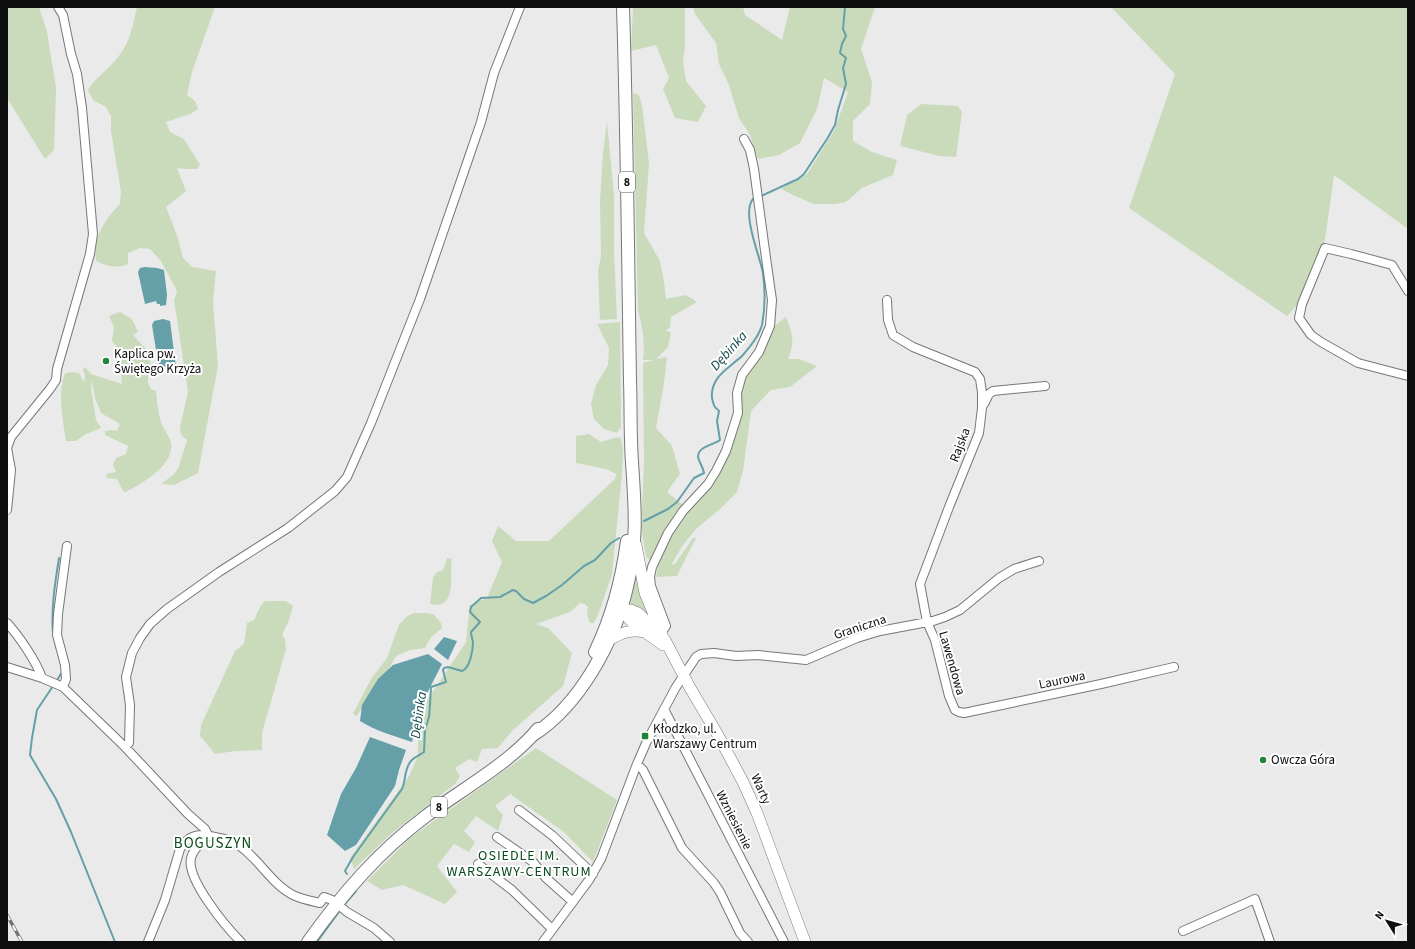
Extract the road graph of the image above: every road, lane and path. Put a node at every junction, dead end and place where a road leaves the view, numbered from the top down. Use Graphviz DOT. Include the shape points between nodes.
graph roads {
  1 [pos="58,7"];
  2 [pos="520,7"];
  3 [pos="623,7"];
  4 [pos="744,139"];
  5 [pos="1408,291"];
  6 [pos="888,300"];
  7 [pos="1408,376"];
  8 [pos="1045,386"];
  9 [pos="982,408"];
  10 [pos="7,510"];
  11 [pos="632,521"];
  12 [pos="635,542"];
  13 [pos="67,546"];
  14 [pos="1039,561"];
  15 [pos="617,609"];
  16 [pos="7,622"];
  17 [pos="927,622"];
  18 [pos="644,632"];
  19 [pos="663,636"];
  20 [pos="609,640"];
  21 [pos="673,656"];
  22 [pos="7,667"];
  23 [pos="1174,667"];
  24 [pos="684,676"];
  25 [pos="42,678"];
  26 [pos="63,687"];
  27 [pos="664,709"];
  28 [pos="955,710"];
  29 [pos="556,714"];
  30 [pos="125,747"];
  31 [pos="637,764"];
  32 [pos="519,810"];
  33 [pos="208,835"];
  34 [pos="498,837"];
  35 [pos="478,864"];
  36 [pos="593,874"];
  37 [pos="332,900"];
  38 [pos="573,902"];
  39 [pos="341,907"];
  40 [pos="552,929"];
  41 [pos="1183,931"];
  42 [pos="148,942"];
  43 [pos="241,942"];
  44 [pos="308,942"];
  45 [pos="390,942"];
  46 [pos="543,942"];
  47 [pos="748,942"];
  48 [pos="784,942"];
  49 [pos="805,942"];
  50 [pos="1270,942"];
  1 -- 10 [label="street" via="63,15 81,101 93,234 90,254 56,380 17,428 7,448 11,470"];
  2 -- 30 [label="street" via="494,73 470,157 420,299 347,477 335,491 288,528 219,572 150,624 129,662 126,677 130,705 129,743"];
  3 -- 11 [label="highway, 8"];
  4 -- 19 [label="street" via="750,150 754,169 772,300 770,326 759,352 742,375 737,393 738,413 726,451 716,472 668,533 652,567 651,586 666,626"];
  5 -- 7 [label="street" via="1392,265 1325,248 1302,304 1299,318 1311,335 1358,363"];
  6 -- 9 [label="street, Rajska" via="888,320 893,335 919,349 975,372 980,379"];
  8 -- 9 [label="street" via="993,390"];
  9 -- 17 [label="street, Rajska" via="979,433 920,584"];
  11 -- 12 [label="highway, 8"];
  11 -- 15 [label="highway, 8"];
  12 -- 15 [label="highway, 8" via="630,577"];
  12 -- 19 [label="main road" via="645,593"];
  13 -- 26 [label="street" via="57,635 65,665 66,679"];
  14 -- 17 [label="street, Graniczna" via="1014,569 999,578 960,610"];
  15 -- 18 [label="main road, Warty"];
  15 -- 19 [label="main road, Warty" via="638,613"];
  15 -- 20 [label="highway, 8"];
  15 -- 29 [label="highway, 8" via="591,658"];
  16 -- 25 [label="street" via="32,658"];
  17 -- 24 [label="street, Graniczna" via="857,638 806,660 758,655 701,654 696,657"];
  17 -- 28 [label="street, Lawendowa" via="935,640"];
  18 -- 20 [label="main road" via="626,632"];
  18 -- 21 [label="main road, Warty"];
  19 -- 21 [label="main road, Warty"];
  20 -- 29 [label="highway, 8" via="585,680"];
  21 -- 24 [label="main road, Warty"];
  22 -- 25 [label="street"];
  23 -- 28 [label="street, Laurowa" via="1000,706 964,713"];
  24 -- 27 [label="street"];
  24 -- 49 [label="main road, Warty" via="731,758 752,801"];
  25 -- 26 [label="street"];
  26 -- 30 [label="street"];
  27 -- 31 [label="street"];
  27 -- 48 [label="street, Wzniesienie"];
  29 -- 44 [label="highway, 8" via="499,764 422,819 388,848 339,900"];
  30 -- 33 [label="street"];
  31 -- 36 [label="street"];
  31 -- 47 [label="street" via="643,770 682,848 720,892 740,933"];
  32 -- 36 [label="street" via="553,836"];
  33 -- 37 [label="street" via="237,844 294,896 320,903 324,897"];
  33 -- 42 [label="street" via="194,835 180,849 165,900"];
  33 -- 43 [label="street" via="191,858 192,873 212,908"];
  34 -- 38 [label="street" via="532,862"];
  35 -- 40 [label="street" via="512,890"];
  36 -- 38 [label="street"];
  38 -- 40 [label="street"];
  39 -- 45 [label="street" via="374,928"];
  40 -- 46 [label="street"];
  41 -- 50 [label="street" via="1256,899"];
}
